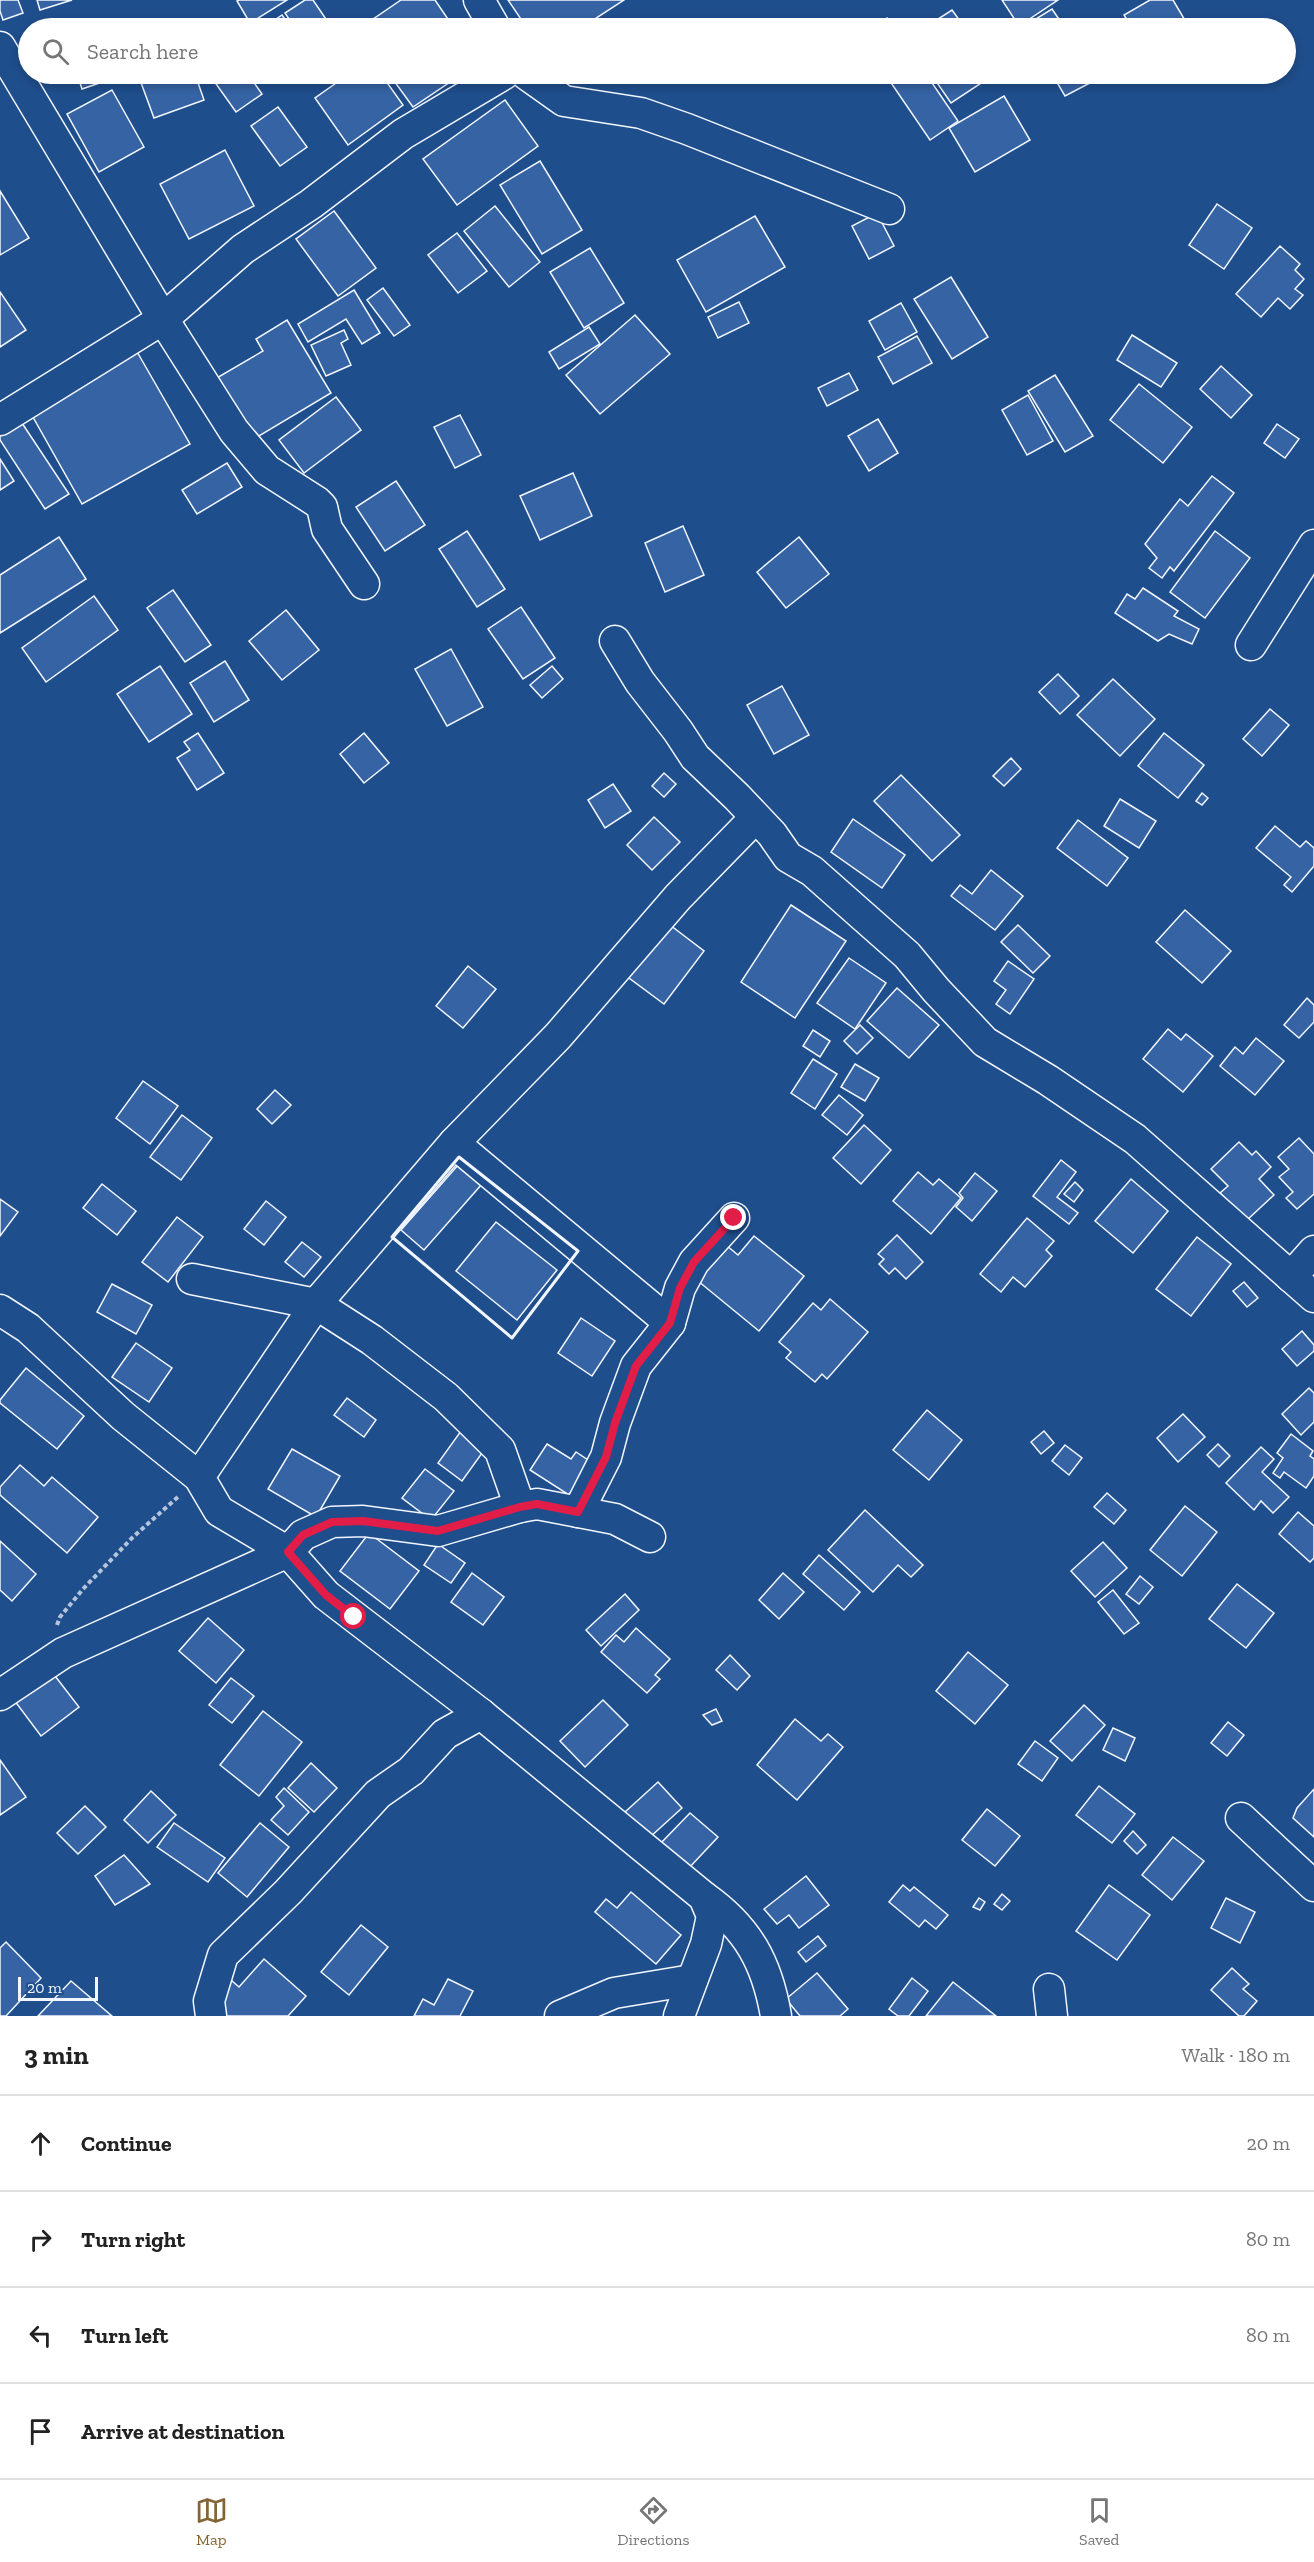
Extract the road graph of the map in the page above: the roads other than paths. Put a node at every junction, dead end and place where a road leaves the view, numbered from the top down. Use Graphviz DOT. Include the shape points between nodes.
graph roads {
  1 [pos="479,0"];
  2 [pos="489,18"];
  3 [pos="0,47"];
  4 [pos="18,77"];
  5 [pos="22,84"];
  6 [pos="487,84"];
  7 [pos="540,84"];
  8 [pos="889,209"];
  9 [pos="163,319"];
  10 [pos="0,420"];
  11 [pos="1314,544"];
  12 [pos="364,584"];
  13 [pos="615,641"];
  14 [pos="1251,645"];
  15 [pos="755,818"];
  16 [pos="454,1143"];
  17 [pos="734,1218"];
  18 [pos="1314,1251"];
  19 [pos="1291,1277"];
  20 [pos="192,1279"];
  21 [pos="1314,1298"];
  22 [pos="316,1304"];
  23 [pos="0,1310"];
  24 [pos="670,1323"];
  25 [pos="199,1477"];
  26 [pos="520,1507"];
  27 [pos="578,1512"];
  28 [pos="650,1537"];
  29 [pos="288,1552"];
  30 [pos="0,1695"];
  31 [pos="481,1714"];
  32 [pos="1240,1818"];
  33 [pos="1314,1886"];
  34 [pos="704,1897"];
  35 [pos="692,1980"];
  36 [pos="211,2016"];
  37 [pos="560,2016"];
  38 [pos="679,2016"];
  39 [pos="776,2016"];
  1 -- 2 [label="street"];
  3 -- 4 [label="street"];
  5 -- 9 [label="street"];
  6 -- 9 [label="street" via="403,134 311,204 243,249"];
  7 -- 8 [label="street" via="564,101 641,113"];
  9 -- 10 [label="street"];
  9 -- 12 [label="street" via="234,431 267,470 322,507 327,529"];
  11 -- 14 [label="street"];
  13 -- 15 [label="street" via="695,757"];
  15 -- 16 [label="street" via="678,897 558,1036"];
  15 -- 19 [label="street" via="788,857 812,871 907,955 985,1042 1135,1139"];
  16 -- 22 [label="street"];
  16 -- 24 [label="street"];
  17 -- 24 [label="street" via="694,1262 680,1288"];
  18 -- 19 [label="street"];
  19 -- 21 [label="street"];
  20 -- 22 [label="street"];
  22 -- 25 [label="street"];
  22 -- 26 [label="street" via="372,1340 446,1397 500,1450"];
  23 -- 25 [label="street" via="28,1328 106,1401"];
  24 -- 27 [label="street" via="636,1366 606,1457"];
  25 -- 29 [label="street" via="219,1511"];
  26 -- 27 [label="street" via="537,1504"];
  26 -- 29 [label="street" via="438,1531 363,1521 332,1522 303,1535"];
  27 -- 28 [label="street" via="615,1519"];
  29 -- 30 [label="street" via="63,1653"];
  29 -- 31 [label="street" via="326,1595"];
  31 -- 34 [label="street"];
  31 -- 36 [label="street" via="445,1734 411,1771 378,1794 288,1892 223,1955 209,2001"];
  32 -- 33 [label="street"];
  34 -- 35 [label="street" via="712,1916"];
  34 -- 39 [label="street" via="726,1912 748,1938 764,1967"];
  35 -- 37 [label="street" via="614,1993"];
  35 -- 38 [label="street"];
}
